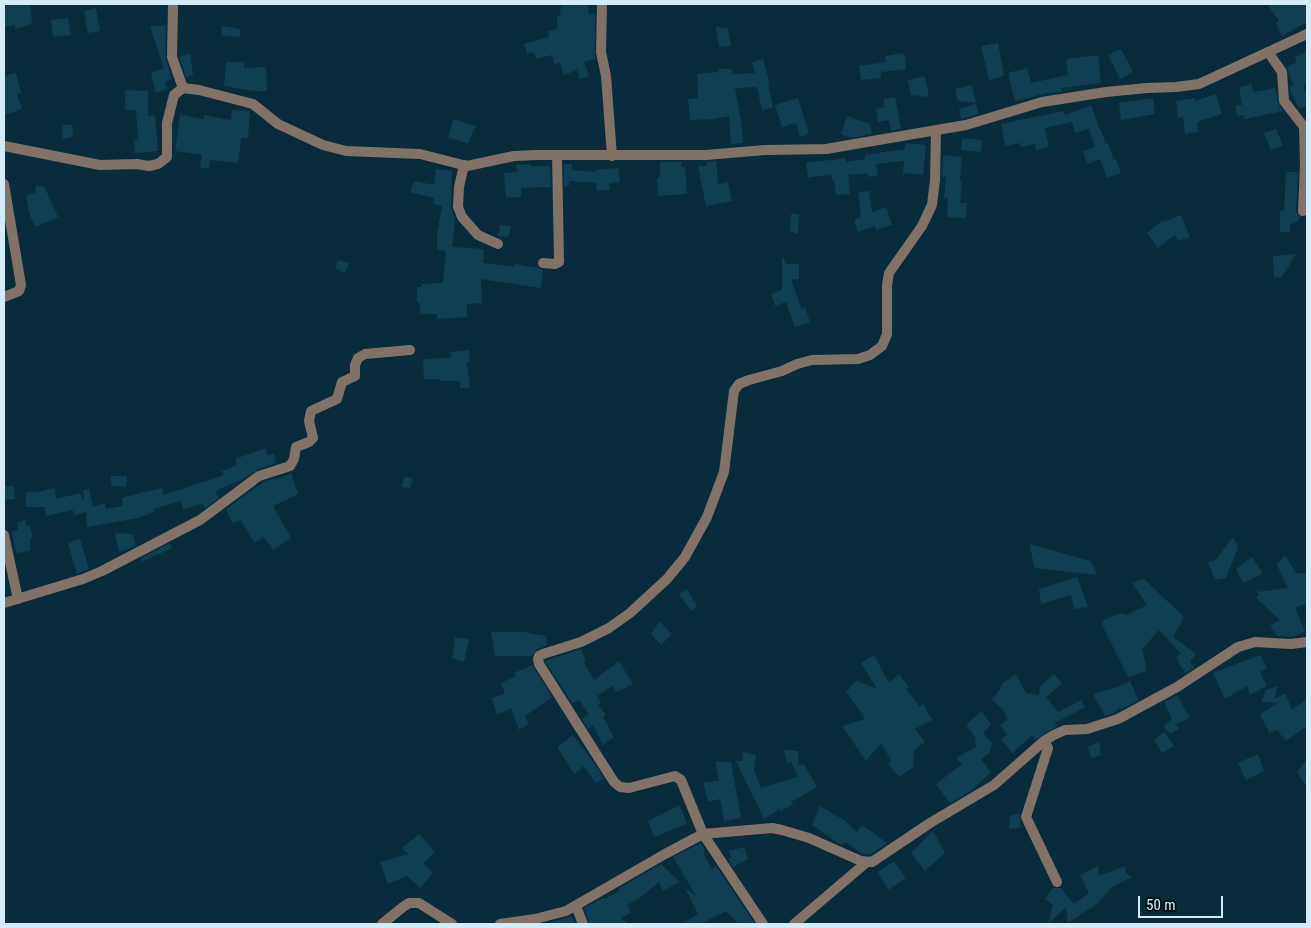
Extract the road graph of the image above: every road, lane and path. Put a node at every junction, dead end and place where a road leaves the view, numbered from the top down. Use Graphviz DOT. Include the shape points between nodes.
graph roads {
  1 [pos="602,4"];
  2 [pos="173,7"];
  3 [pos="1307,34"];
  4 [pos="1268,52"];
  5 [pos="183,88"];
  6 [pos="936,131"];
  7 [pos="4,146"];
  8 [pos="557,156"];
  9 [pos="612,156"];
  10 [pos="464,165"];
  11 [pos="4,184"];
  12 [pos="1303,211"];
  13 [pos="498,244"];
  14 [pos="543,263"];
  15 [pos="4,297"];
  16 [pos="410,350"];
  17 [pos="4,535"];
  18 [pos="18,599"];
  19 [pos="4,603"];
  20 [pos="1307,642"];
  21 [pos="1044,741"];
  22 [pos="703,834"];
  23 [pos="867,862"];
  24 [pos="1057,882"];
  25 [pos="576,906"];
  26 [pos="382,924"];
  27 [pos="452,924"];
  28 [pos="500,924"];
  29 [pos="583,924"];
  30 [pos="763,924"];
  31 [pos="794,924"];
  1 -- 9 [label="street" via="601,52"];
  2 -- 5 [label="street" via="172,57"];
  3 -- 4 [label="street"];
  4 -- 6 [label="street" via="1199,84 1106,92 1042,102"];
  4 -- 12 [label="street" via="1282,72 1284,101 1304,127"];
  5 -- 7 [label="street" via="174,95 168,122 167,157 158,164 100,165"];
  5 -- 10 [label="street" via="253,104 278,124 323,145 346,151 420,154"];
  6 -- 9 [label="street" via="826,149"];
  6 -- 22 [label="street" via="932,205 922,226 889,273 887,334 882,346 858,359 812,360 739,384 734,391 724,472 707,517 685,557 630,613 609,628 581,642 538,656 539,664 614,782 629,788 675,776 681,780"];
  8 -- 9 [label="street"];
  8 -- 10 [label="street" via="514,156"];
  8 -- 14 [label="street" via="559,262"];
  10 -- 13 [label="street" via="458,207 462,217 478,235"];
  11 -- 15 [label="street" via="21,285 18,291"];
  16 -- 18 [label="street" via="365,354 358,358 355,376 342,382 337,399 310,411 313,438 296,447 290,466 259,476 205,517 102,571"];
  17 -- 18 [label="street"];
  18 -- 19 [label="street"];
  20 -- 21 [label="street" via="1255,642 1238,647 1177,687 1118,719 1088,729 1065,730"];
  21 -- 23 [label="street" via="994,786 910,836 877,860"];
  21 -- 24 [label="street" via="1048,748 1026,817"];
  22 -- 23 [label="street" via="772,828 803,835"];
  22 -- 25 [label="street"];
  22 -- 30 [label="street"];
  23 -- 31 [label="street"];
  25 -- 28 [label="street" via="535,919"];
  25 -- 29 [label="street"];
  26 -- 27 [label="street" via="403,906 419,902"];
}
